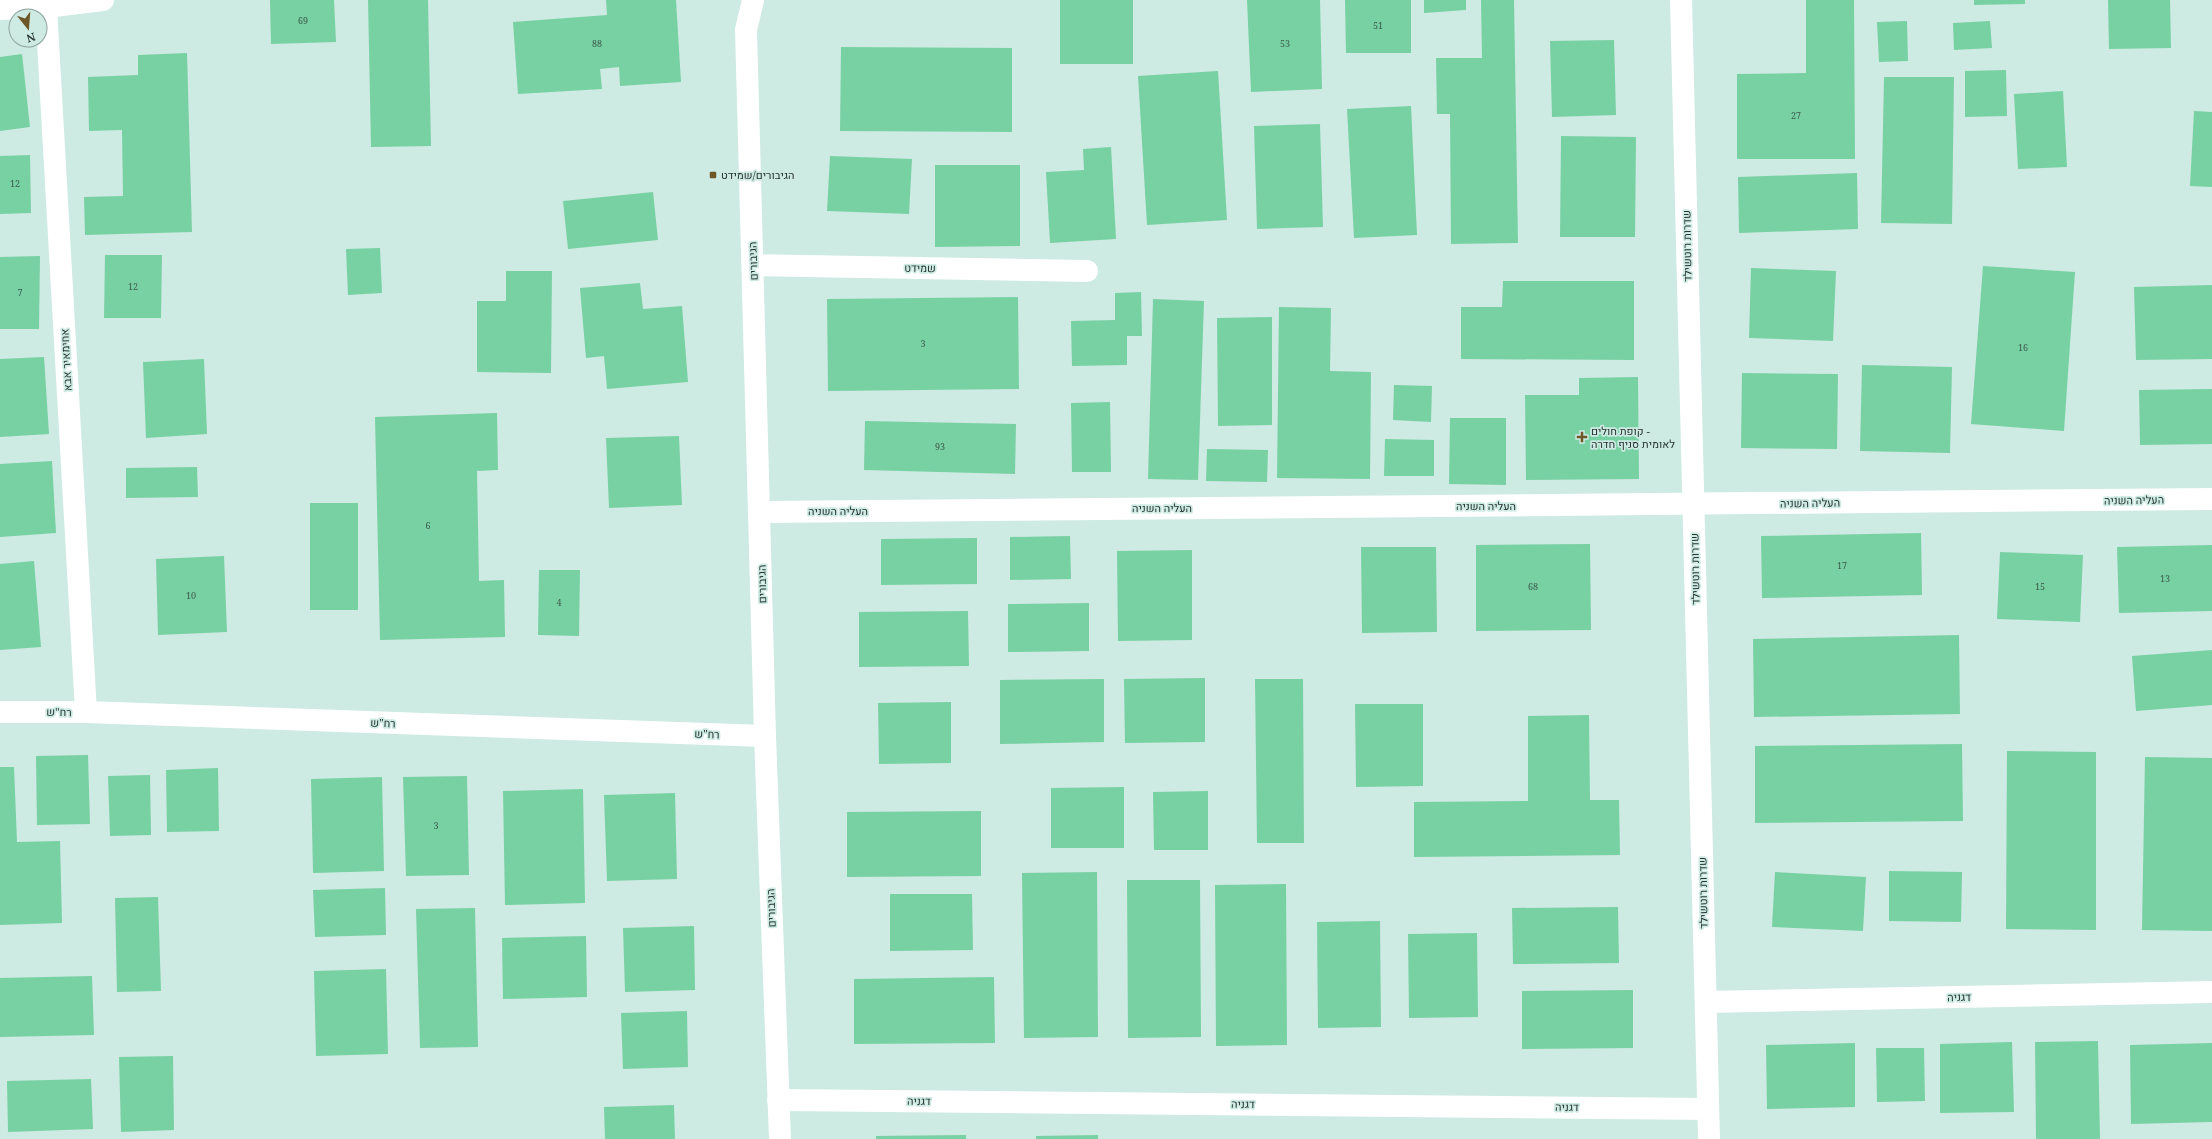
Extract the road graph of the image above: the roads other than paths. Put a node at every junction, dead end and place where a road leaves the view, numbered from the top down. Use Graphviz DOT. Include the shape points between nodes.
graph roads {
  1 [pos="103,0"];
  2 [pos="736,0"];
  3 [pos="753,0"];
  4 [pos="1680,0"];
  5 [pos="46,7"];
  6 [pos="0,9"];
  7 [pos="746,30"];
  8 [pos="754,265"];
  9 [pos="1087,271"];
  10 [pos="2212,499"];
  11 [pos="1693,504"];
  12 [pos="760,512"];
  13 [pos="0,712"];
  14 [pos="86,712"];
  15 [pos="765,736"];
  16 [pos="2212,992"];
  17 [pos="1706,1002"];
  18 [pos="778,1100"];
  19 [pos="1708,1109"];
  20 [pos="780,1139"];
  21 [pos="1709,1139"];
  1 -- 5 [label="street"];
  2 -- 7 [label="street, הגיבורים"];
  3 -- 7 [label="street, הגיבורים"];
  4 -- 11 [label="street, שדרות רוטשילד"];
  5 -- 6 [label="street"];
  5 -- 14 [label="street, אחימאיר אבא"];
  7 -- 8 [label="street, הגיבורים"];
  8 -- 9 [label="street, שמידט"];
  8 -- 12 [label="street, הגיבורים"];
  10 -- 11 [label="street, העליה השניה"];
  11 -- 12 [label="street, העליה השניה"];
  11 -- 17 [label="street, שדרות רוטשילד"];
  12 -- 15 [label="street, הגיבורים"];
  13 -- 14 [label="street, רח\"ש"];
  14 -- 15 [label="street, רח\"ש"];
  15 -- 18 [label="street, הגיבורים"];
  16 -- 17 [label="street, דגניה"];
  17 -- 19 [label="street, שדרות רוטשילד"];
  18 -- 19 [label="street, דגניה"];
  18 -- 20 [label="street, הגיבורים"];
  19 -- 21 [label="street, שדרות רוטשילד"];
}
